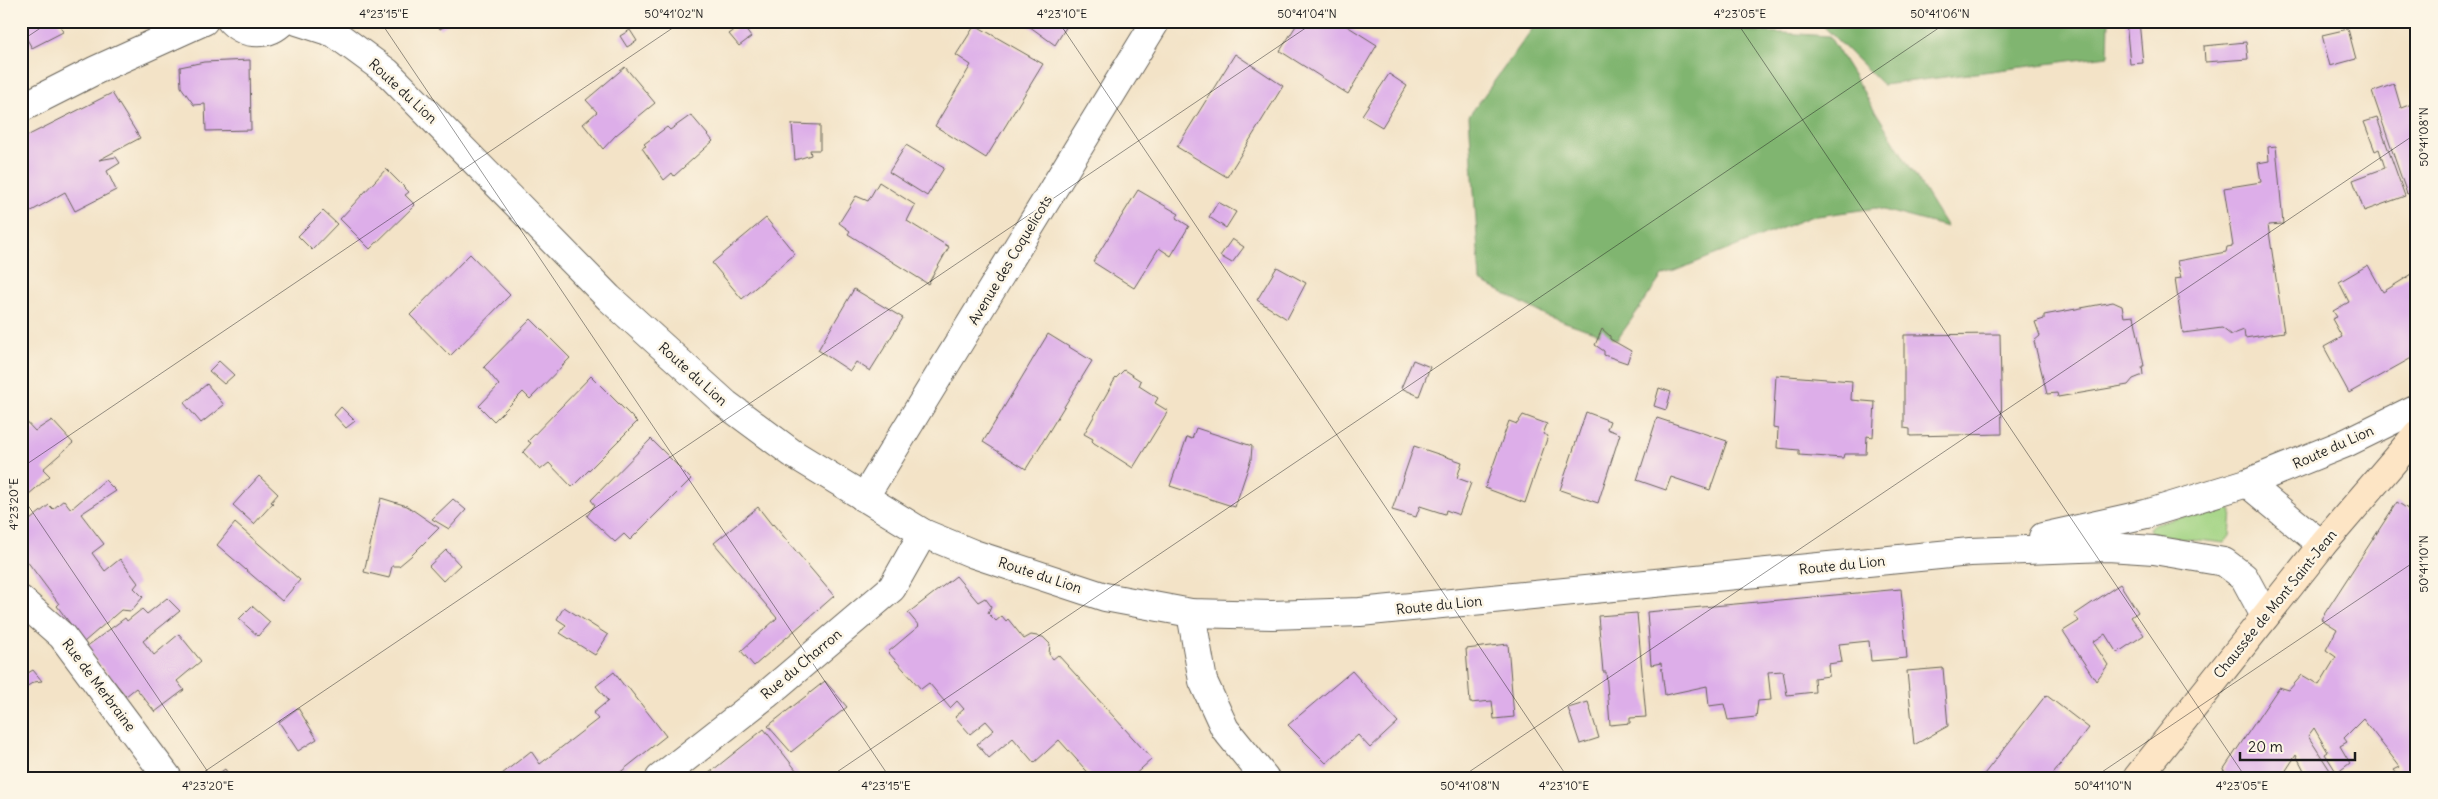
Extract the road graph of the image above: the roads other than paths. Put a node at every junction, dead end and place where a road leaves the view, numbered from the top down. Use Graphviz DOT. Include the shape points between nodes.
graph roads {
  1 [pos="204,21"];
  2 [pos="232,21"];
  3 [pos="283,21"];
  4 [pos="297,21"];
  5 [pos="1156,21"];
  6 [pos="21,108"];
  7 [pos="2417,408"];
  8 [pos="2417,434"];
  9 [pos="2247,483"];
  10 [pos="864,498"];
  11 [pos="923,534"];
  12 [pos="2322,545"];
  13 [pos="1970,552"];
  14 [pos="21,600"];
  15 [pos="1191,613"];
  16 [pos="2265,616"];
  17 [pos="168,778"];
  18 [pos="660,778"];
  19 [pos="1265,778"];
  20 [pos="2137,778"];
  1 -- 6 [label="street"];
  2 -- 3 [label="street" via="246,32 261,33 276,28"];
  4 -- 10 [label="street, Route du Lion" via="334,33 387,72 609,298 726,404 792,453"];
  5 -- 10 [label="street, Avenue des Coquelicots"];
  7 -- 9 [label="street, Route du Lion" via="2346,443"];
  8 -- 12 [label="main road, Chaussée de Mont Saint-Jean"];
  9 -- 12 [label="street"];
  9 -- 13 [label="street, Route du Lion" via="2146,514"];
  10 -- 11 [label="street, Route du Lion"];
  11 -- 15 [label="street, Route du Lion" via="1105,596"];
  11 -- 18 [label="street, Rue du Charron" via="892,588 766,695"];
  12 -- 16 [label="main road, Chaussée de Mont Saint-Jean"];
  13 -- 15 [label="street, Route du Lion" via="1360,612"];
  13 -- 16 [label="street, Route du Lion" via="2108,547 2154,550 2224,562 2244,577"];
  14 -- 17 [label="street, Rue de Merbraine" via="62,636"];
  15 -- 19 [label="street" via="1203,681 1224,729"];
  16 -- 20 [label="main road, Chaussée de Mont Saint-Jean"];
}
